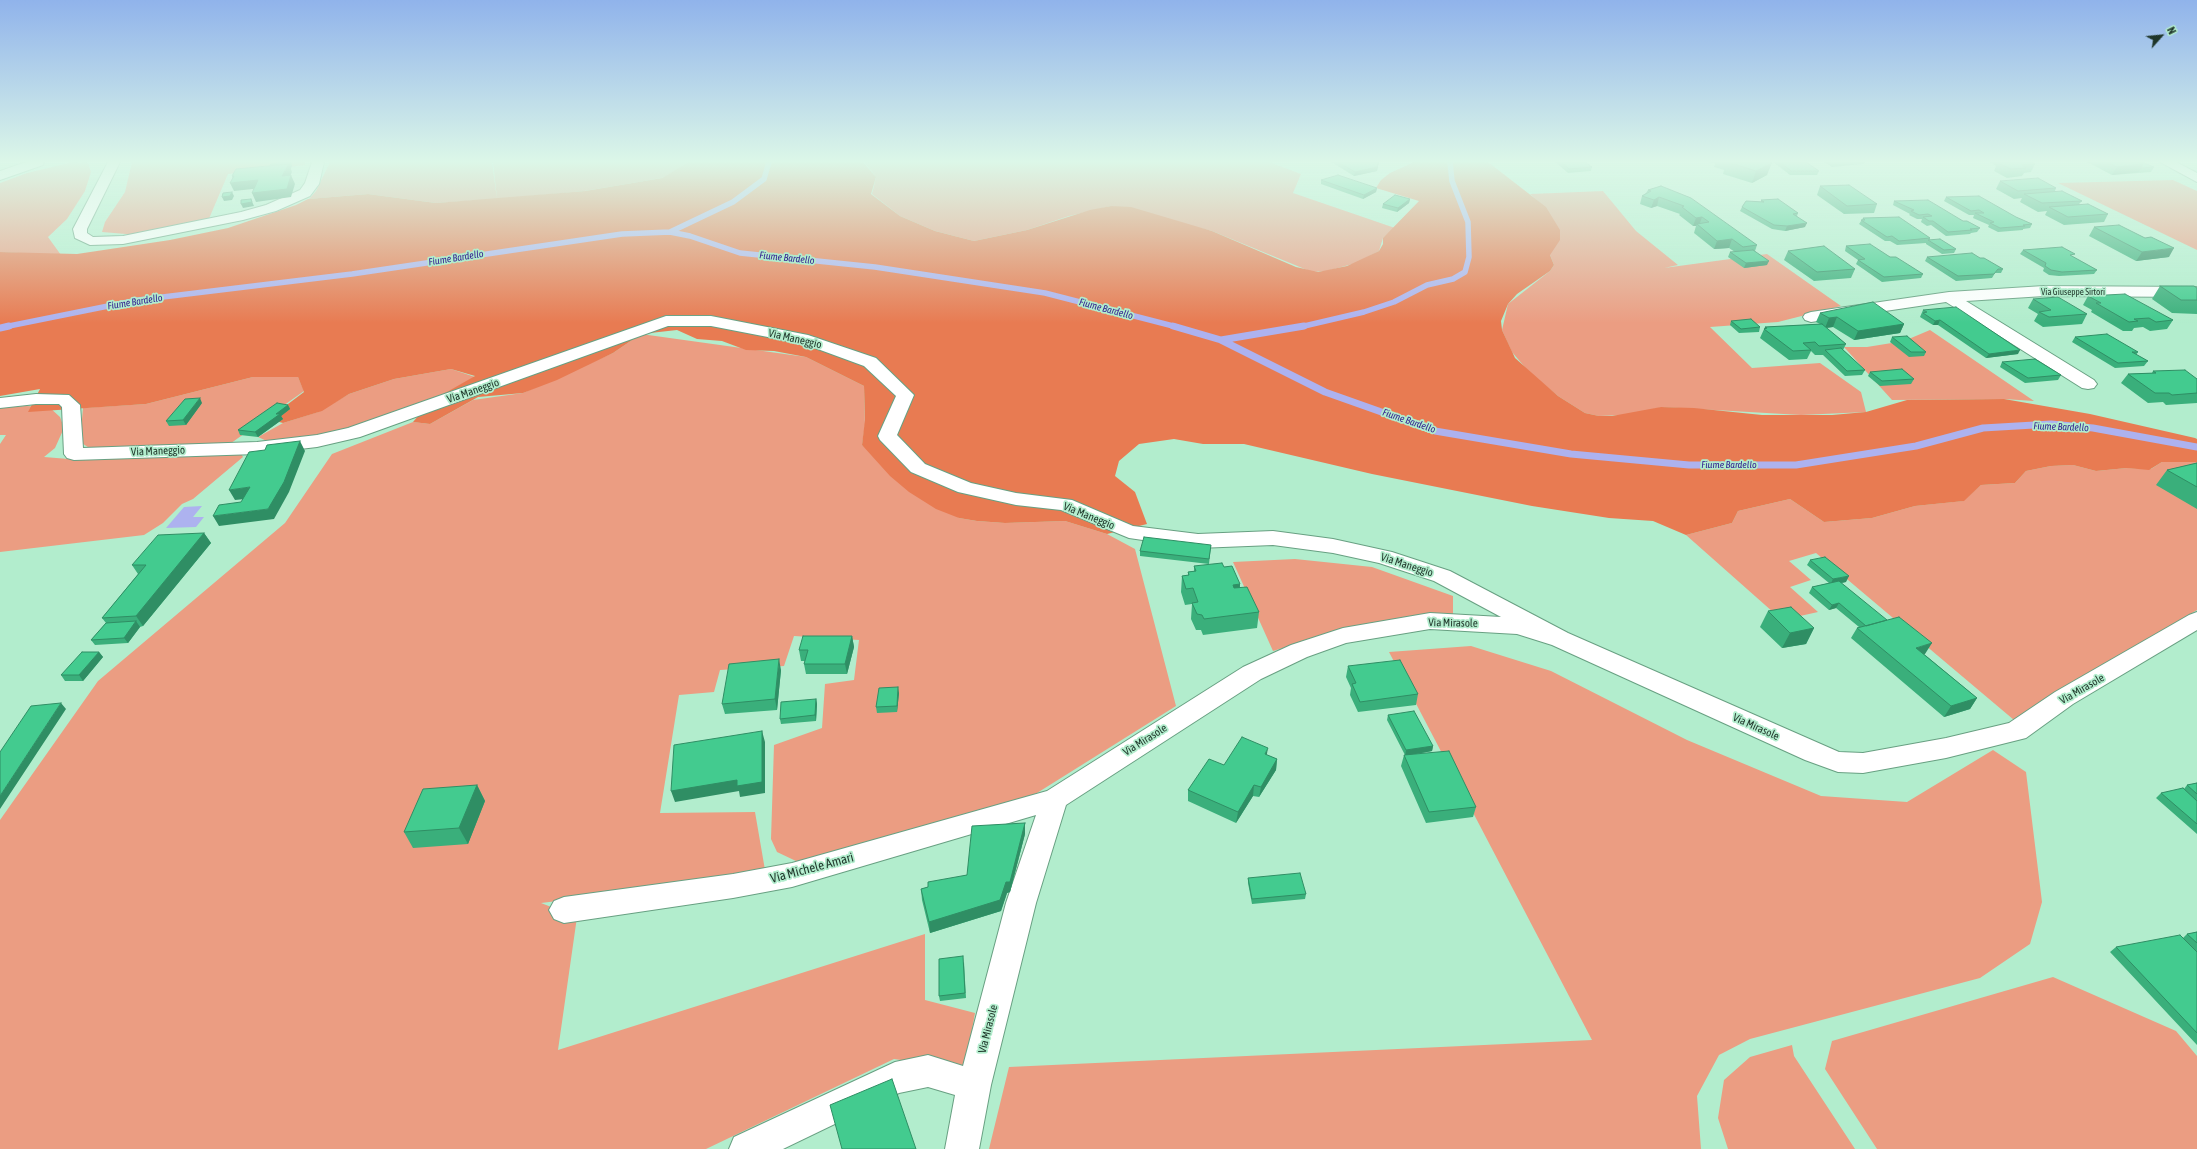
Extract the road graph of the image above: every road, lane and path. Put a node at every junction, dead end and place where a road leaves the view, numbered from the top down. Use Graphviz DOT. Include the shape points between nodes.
graph roads {
  1 [pos="87,216"];
  2 [pos="244,216"];
  3 [pos="2197,292"];
  4 [pos="1949,297"];
  5 [pos="1811,317"];
  6 [pos="2088,384"];
  7 [pos="0,403"];
  8 [pos="2197,620"];
  9 [pos="1560,639"];
  10 [pos="1054,799"];
  11 [pos="564,910"];
  12 [pos="974,1085"];
  13 [pos="746,1149"];
  14 [pos="962,1149"];
  1 -- 2 [label="street" via="80,235 90,242 123,240"];
  3 -- 4 [label="street, Via Giuseppe Sirtori" via="2044,291"];
  4 -- 5 [label="street, Via Giuseppe Sirtori"];
  4 -- 6 [label="street"];
  7 -- 9 [label="street, Via Maneggio" via="63,399 71,405 74,454 257,448 317,442 353,433 666,321 711,321 808,340 870,362 905,395 887,436 918,468 965,488 1016,499 1065,504 1129,532 1198,541 1273,538 1332,546 1384,557 1442,576"];
  8 -- 9 [label="street, Via Mirasole" via="2064,698 2017,731 1946,748 1863,763 1838,762 1814,753"];
  9 -- 10 [label="street, Via Mirasole" via="1518,626 1430,621 1343,636 1299,651 1252,673"];
  10 -- 11 [label="street, Via Michele Amari" via="792,875"];
  10 -- 12 [label="street, Via Mirasole" via="1021,903"];
  12 -- 13 [label="street" via="928,1072 895,1078"];
  12 -- 14 [label="street, Via Mirasole"];
}
